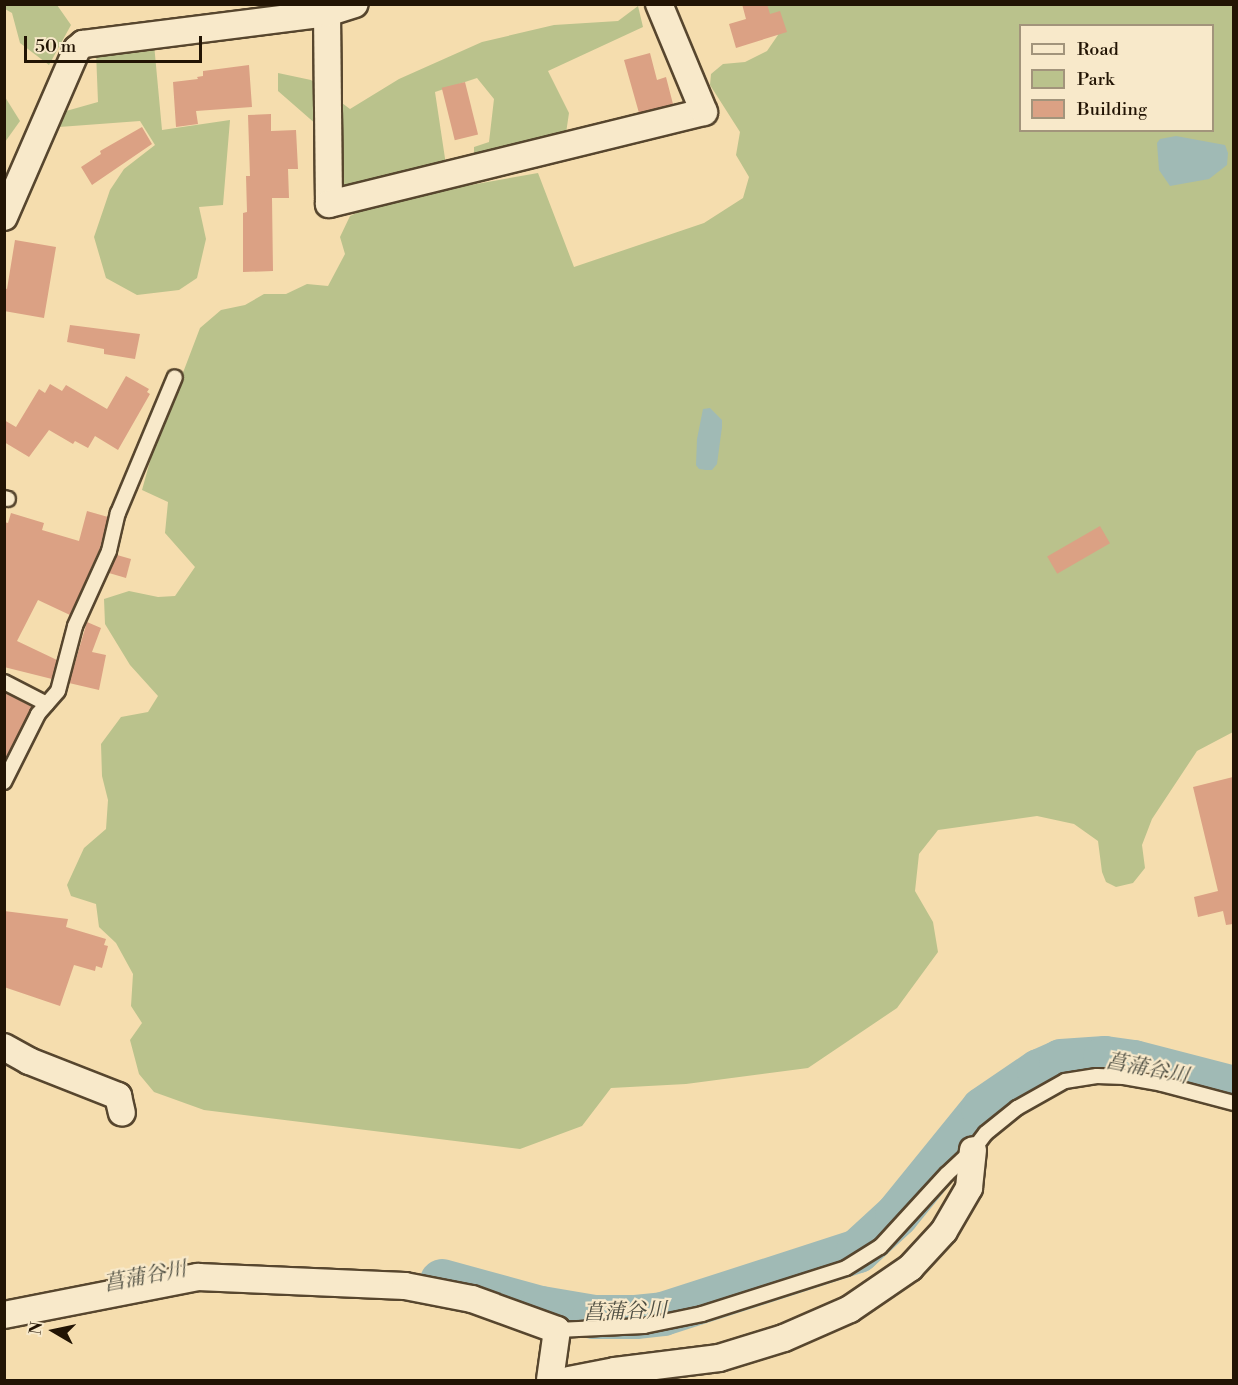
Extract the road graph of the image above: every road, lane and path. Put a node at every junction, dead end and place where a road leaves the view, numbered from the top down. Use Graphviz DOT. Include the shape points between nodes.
graph roads {
  1 [pos="355,4"];
  2 [pos="659,4"];
  3 [pos="327,13"];
  4 [pos="4,217"];
  5 [pos="175,377"];
  6 [pos="4,682"];
  7 [pos="47,704"];
  8 [pos="4,782"];
  9 [pos="4,1047"];
  10 [pos="1233,1103"];
  11 [pos="122,1113"];
  12 [pos="972,1150"];
  13 [pos="4,1315"];
  14 [pos="557,1330"];
  15 [pos="550,1380"];
  16 [pos="569,1380"];
  1 -- 3 [label="street"];
  2 -- 3 [label="street" via="704,112 329,204"];
  3 -- 4 [label="street" via="83,44 77,49"];
  5 -- 7 [label="lane" via="118,513 109,550 75,626 58,691"];
  6 -- 7 [label="lane"];
  7 -- 8 [label="lane" via="38,714"];
  9 -- 11 [label="street" via="118,1096"];
  10 -- 12 [label="lane" via="1162,1084 1097,1076 1065,1082 1042,1092 986,1133"];
  12 -- 14 [label="lane" via="880,1247 846,1268 702,1314 644,1326"];
  12 -- 16 [label="street" via="969,1188 944,1231 910,1268 850,1309 784,1338 719,1358"];
  13 -- 14 [label="street" via="198,1277 405,1286 472,1299"];
  14 -- 15 [label="street"];
}
